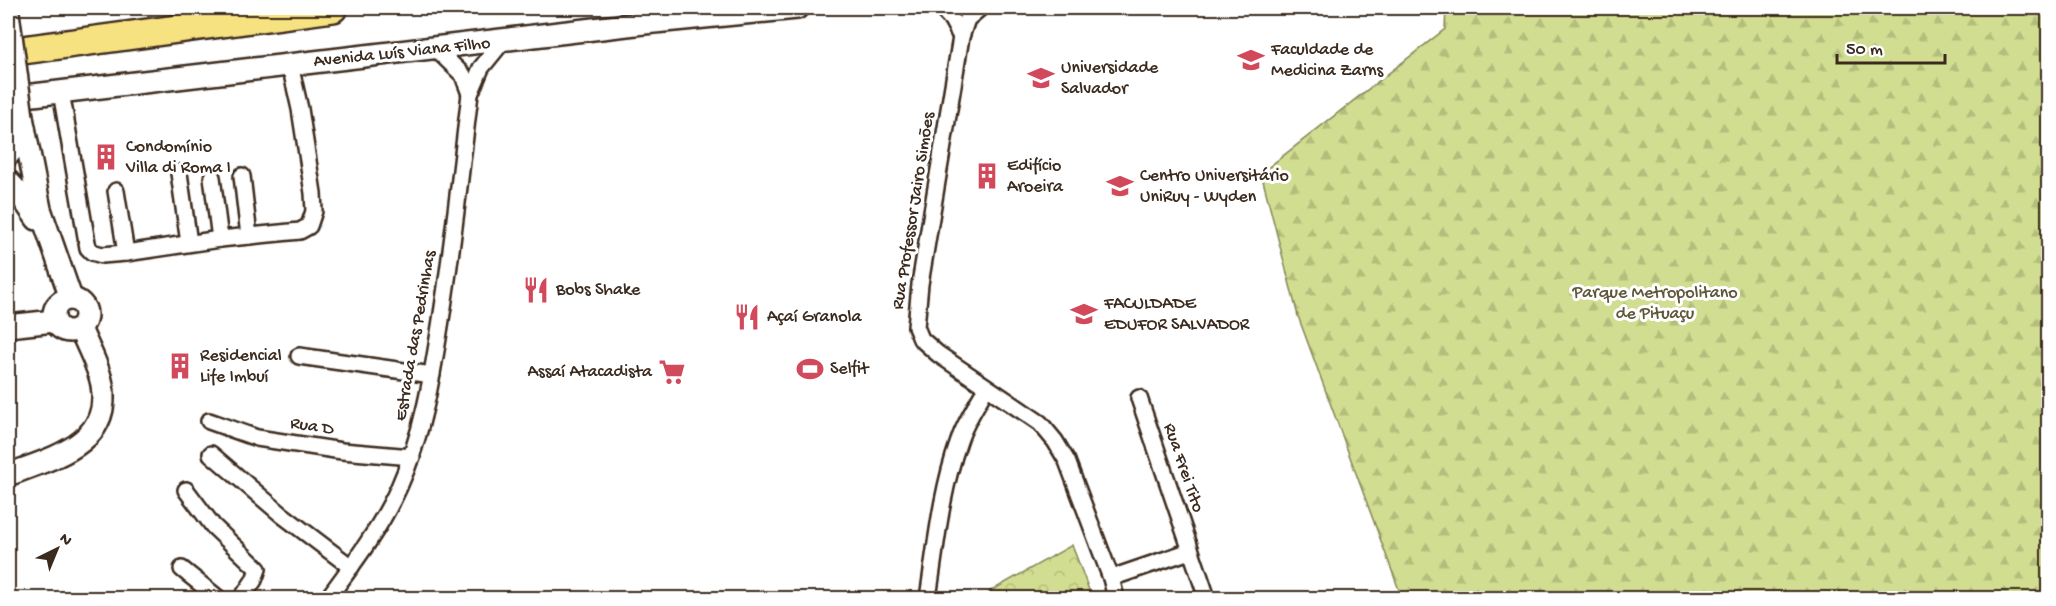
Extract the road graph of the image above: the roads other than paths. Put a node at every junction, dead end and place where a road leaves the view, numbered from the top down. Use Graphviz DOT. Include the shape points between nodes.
graph roads {
  1 [pos="333,8"];
  2 [pos="797,8"];
  3 [pos="941,8"];
  4 [pos="980,8"];
  5 [pos="8,13"];
  6 [pos="961,38"];
  7 [pos="504,41"];
  8 [pos="436,49"];
  9 [pos="8,52"];
  10 [pos="290,65"];
  11 [pos="61,92"];
  12 [pos="470,94"];
  13 [pos="8,98"];
  14 [pos="23,123"];
  15 [pos="8,155"];
  16 [pos="179,173"];
  17 [pos="242,176"];
  18 [pos="212,177"];
  19 [pos="8,181"];
  20 [pos="116,191"];
  21 [pos="249,236"];
  22 [pos="220,239"];
  23 [pos="51,240"];
  24 [pos="189,243"];
  25 [pos="126,253"];
  26 [pos="66,299"];
  27 [pos="8,326"];
  28 [pos="73,332"];
  29 [pos="299,356"];
  30 [pos="432,375"];
  31 [pos="986,388"];
  32 [pos="1139,398"];
  33 [pos="209,421"];
  34 [pos="211,454"];
  35 [pos="412,457"];
  36 [pos="8,475"];
  37 [pos="186,490"];
  38 [pos="1190,551"];
  39 [pos="351,567"];
  40 [pos="182,569"];
  41 [pos="1111,578"];
  42 [pos="218,598"];
  43 [pos="242,598"];
  44 [pos="328,598"];
  45 [pos="928,598"];
  46 [pos="1116,598"];
  47 [pos="1207,598"];
  1 -- 9 [label="highway"];
  2 -- 7 [label="main road, Avenida Luís Viana Filho"];
  3 -- 6 [label="street"];
  4 -- 6 [label="street, Rua Professor Jairo Simões" via="968,19"];
  5 -- 14 [label="main road, bridge"];
  6 -- 31 [label="street, Rua Professor Jairo Simões" via="915,327 928,347"];
  7 -- 8 [label="main road, Avenida Luís Viana Filho"];
  7 -- 12 [label="street, Estrada das Pedrinhas" via="480,68"];
  8 -- 10 [label="main road, Avenida Luís Viana Filho"];
  8 -- 12 [label="street" via="464,75"];
  10 -- 11 [label="main road, Avenida Luís Viana Filho"];
  10 -- 21 [label="street" via="310,172 313,220 306,230"];
  11 -- 13 [label="main road, Avenida Luís Viana Filho"];
  11 -- 25 [label="street" via="88,248 102,255"];
  12 -- 30 [label="street, Estrada das Pedrinhas"];
  14 -- 15 [label="main road" via="20,141"];
  14 -- 23 [label="main road" via="40,209"];
  16 -- 24 [label="street"];
  17 -- 21 [label="street"];
  18 -- 22 [label="street"];
  19 -- 23 [label="main road"];
  20 -- 25 [label="street"];
  21 -- 22 [label="street"];
  22 -- 24 [label="street"];
  23 -- 26 [label="main road"];
  24 -- 25 [label="street"];
  26 -- 28 [label="main road" via="54,309"];
  26 -- 28 [label="main road" via="81,302 86,310 86,320"];
  27 -- 28 [label="main road"];
  28 -- 36 [label="main road" via="102,383 102,412 92,432 76,446"];
  29 -- 30 [label="street"];
  30 -- 35 [label="street, Estrada das Pedrinhas"];
  31 -- 41 [label="street, Rua Professor Jairo Simões" via="1040,423 1055,441 1067,461"];
  31 -- 45 [label="street" via="951,465"];
  32 -- 38 [label="street, Rua Frei Tito"];
  33 -- 35 [label="street, Rua D" via="257,438"];
  34 -- 39 [label="street"];
  35 -- 39 [label="street, Estrada das Pedrinhas" via="394,498"];
  37 -- 43 [label="street" via="213,526 258,569"];
  38 -- 41 [label="street"];
  38 -- 47 [label="street, Rua Frei Tito"];
  39 -- 44 [label="street, Estrada das Pedrinhas"];
  40 -- 42 [label="street"];
  41 -- 46 [label="street, Rua Professor Jairo Simões"];
}
